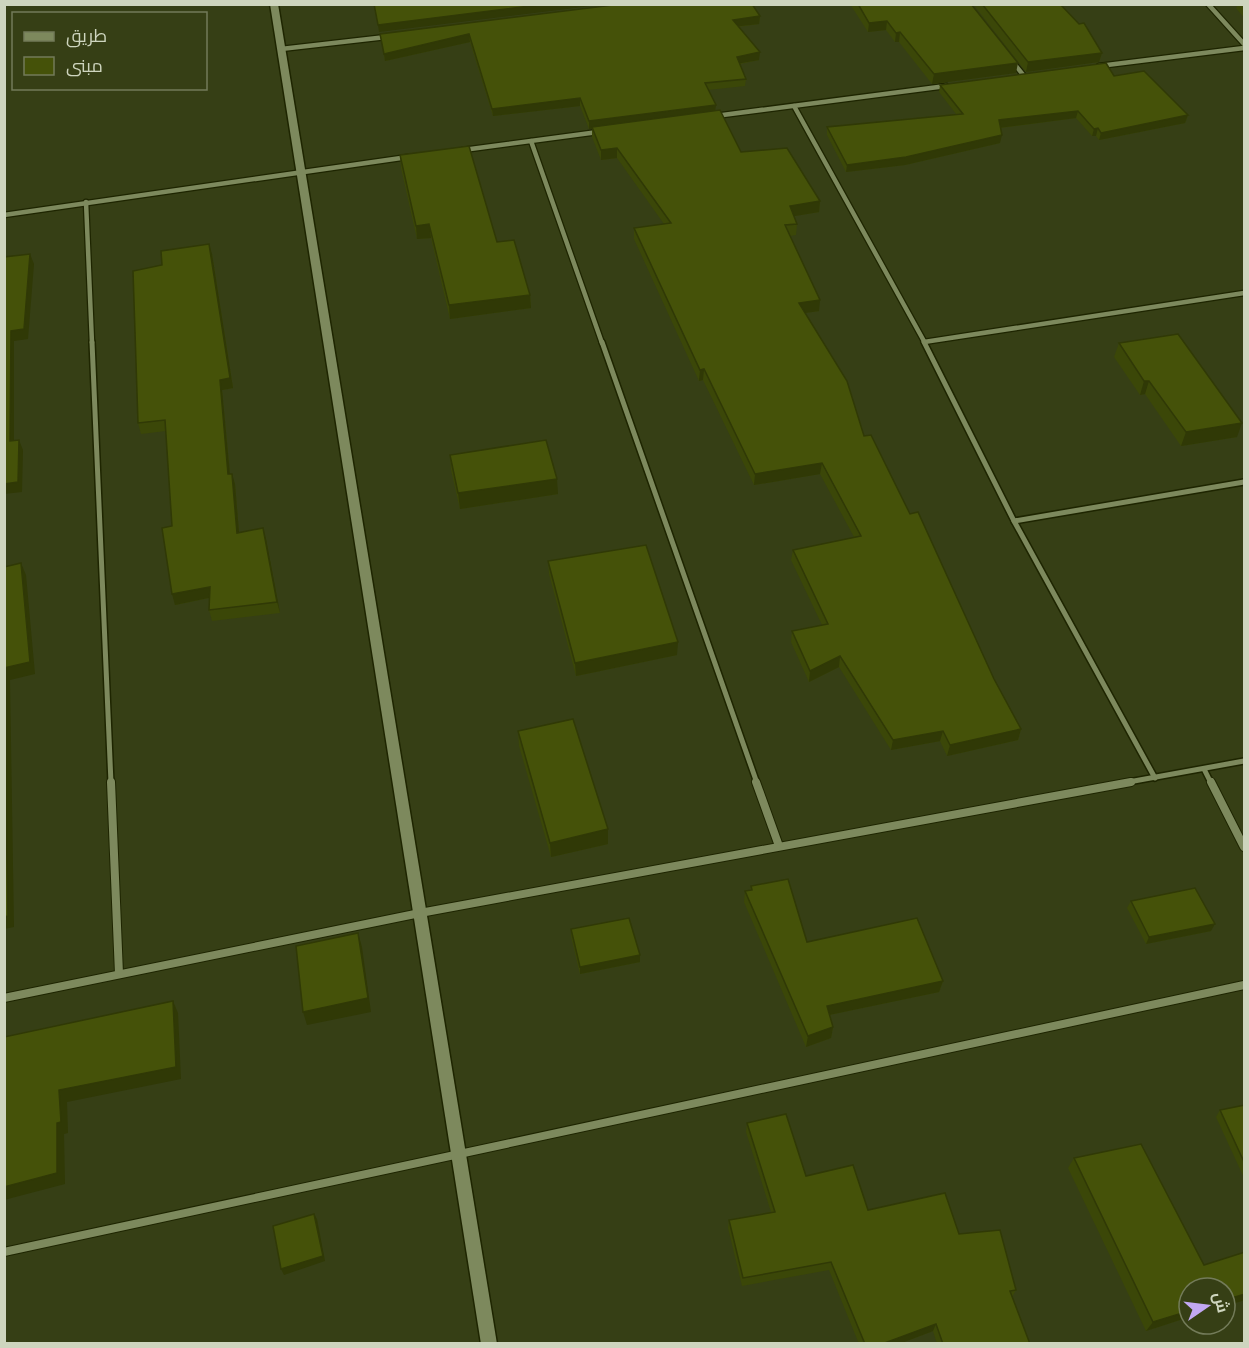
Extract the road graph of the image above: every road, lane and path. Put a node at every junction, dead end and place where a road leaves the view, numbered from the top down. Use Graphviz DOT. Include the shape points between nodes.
graph roads {
  1 [pos="274,4"];
  2 [pos="1208,4"];
  3 [pos="388,36"];
  4 [pos="1245,46"];
  5 [pos="281,49"];
  6 [pos="1010,58"];
  7 [pos="1093,67"];
  8 [pos="1035,75"];
  9 [pos="1024,76"];
  10 [pos="1012,77"];
  11 [pos="955,85"];
  12 [pos="794,106"];
  13 [pos="714,116"];
  14 [pos="600,132"];
  15 [pos="531,141"];
  16 [pos="462,150"];
  17 [pos="416,156"];
  18 [pos="300,171"];
  19 [pos="86,202"];
  20 [pos="4,215"];
  21 [pos="1245,293"];
  22 [pos="924,342"];
  23 [pos="1245,482"];
  24 [pos="1014,521"];
  25 [pos="1245,761"];
  26 [pos="1204,769"];
  27 [pos="1155,778"];
  28 [pos="779,846"];
  29 [pos="1245,847"];
  30 [pos="420,912"];
  31 [pos="119,974"];
  32 [pos="1245,985"];
  33 [pos="4,998"];
  34 [pos="459,1154"];
  35 [pos="4,1252"];
  36 [pos="489,1344"];
  1 -- 5 [label="street"];
  2 -- 4 [label="street"];
  3 -- 5 [label="street"];
  4 -- 7 [label="street"];
  5 -- 18 [label="street"];
  6 -- 9 [label="street"];
  8 -- 9 [label="street"];
  9 -- 10 [label="street"];
  11 -- 12 [label="street"];
  12 -- 13 [label="street"];
  12 -- 22 [label="street"];
  14 -- 15 [label="street"];
  15 -- 16 [label="street"];
  15 -- 28 [label="street"];
  17 -- 18 [label="street"];
  18 -- 19 [label="street"];
  18 -- 30 [label="street"];
  19 -- 20 [label="street"];
  19 -- 31 [label="street"];
  21 -- 22 [label="street"];
  22 -- 24 [label="street"];
  23 -- 24 [label="street"];
  24 -- 27 [label="street"];
  25 -- 26 [label="street"];
  26 -- 27 [label="street"];
  26 -- 29 [label="street"];
  27 -- 28 [label="street"];
  28 -- 30 [label="street"];
  30 -- 31 [label="street"];
  30 -- 34 [label="street"];
  31 -- 33 [label="street"];
  32 -- 34 [label="street"];
  34 -- 35 [label="street"];
  34 -- 36 [label="street"];
}
